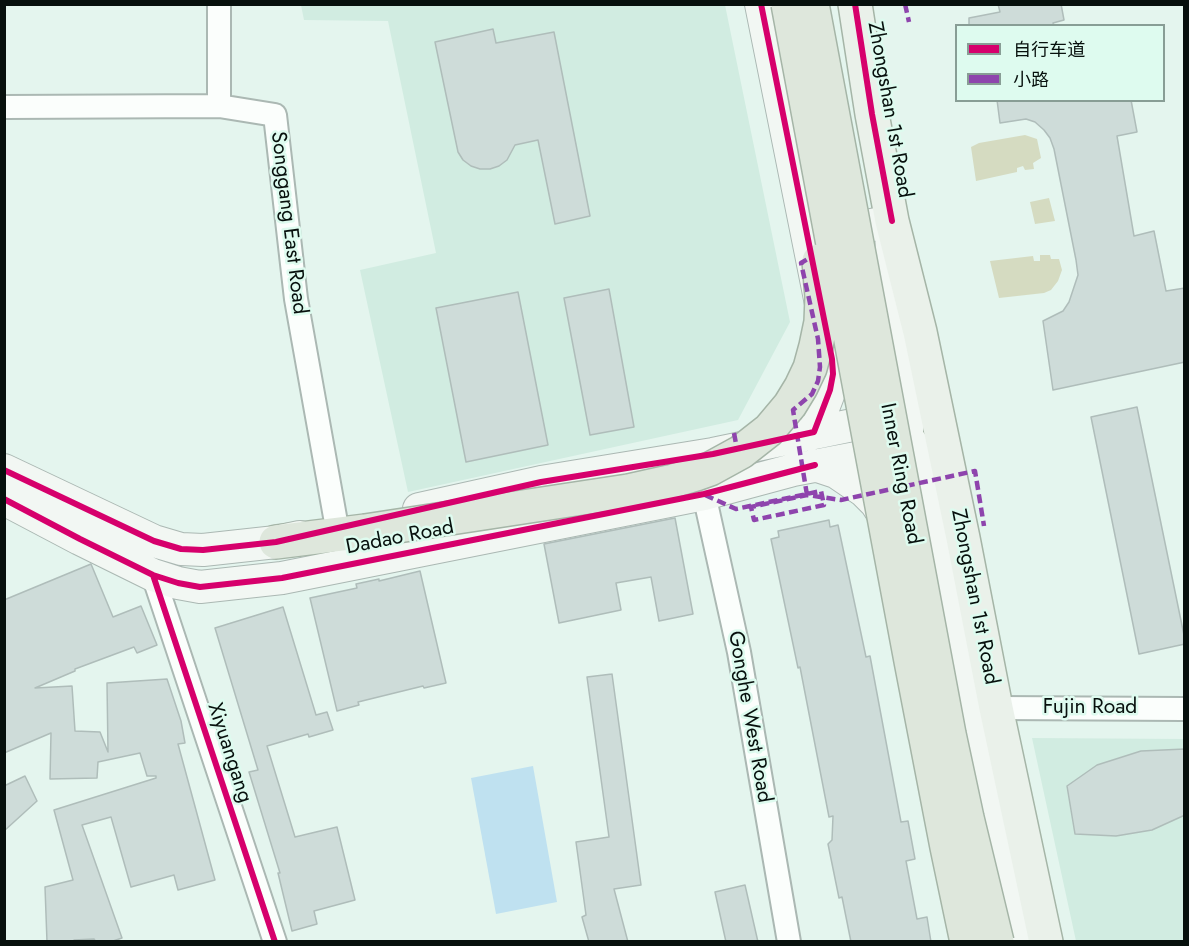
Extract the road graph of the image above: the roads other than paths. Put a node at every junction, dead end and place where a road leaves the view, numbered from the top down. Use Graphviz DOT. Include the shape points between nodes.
graph roads {
  1 [pos="219,4"];
  2 [pos="761,4"];
  3 [pos="812,4"];
  4 [pos="855,4"];
  5 [pos="793,15"];
  6 [pos="809,73"];
  7 [pos="776,80"];
  8 [pos="219,106"];
  9 [pos="4,107"];
  10 [pos="828,162"];
  11 [pos="802,211"];
  12 [pos="892,221"];
  13 [pos="841,231"];
  14 [pos="876,420"];
  15 [pos="814,432"];
  16 [pos="891,455"];
  17 [pos="816,465"];
  18 [pos="4,470"];
  19 [pos="704,494"];
  20 [pos="4,499"];
  21 [pos="351,530"];
  22 [pos="898,542"];
  23 [pos="276,543"];
  24 [pos="153,575"];
  25 [pos="996,708"];
  26 [pos="1185,709"];
  27 [pos="275,942"];
  28 [pos="789,942"];
  29 [pos="967,942"];
  30 [pos="975,942"];
  31 [pos="997,942"];
  32 [pos="1030,942"];
  33 [pos="1046,942"];
  1 -- 8 [label="street"];
  2 -- 7 [label="main road"];
  3 -- 31 [label="highway, Inner Ring Road, bridge" via="947,722"];
  4 -- 12 [label="main road, Zhongshan 1st Road"];
  5 -- 6 [label="main road"];
  5 -- 21 [label="highway, bridge" via="822,297 810,368 790,405 769,430 726,461 673,481 628,491"];
  5 -- 29 [label="highway, Inner Ring Road, bridge"];
  6 -- 7 [label="main road"];
  6 -- 10 [label="main road"];
  7 -- 11 [label="main road"];
  8 -- 9 [label="street, Songgang East Road"];
  8 -- 21 [label="street, Songgang East Road" via="275,115 296,299"];
  10 -- 11 [label="main road"];
  10 -- 13 [label="main road"];
  11 -- 15 [label="main road" via="833,374 831,390"];
  12 -- 13 [label="main road"];
  12 -- 16 [label="main road" via="891,263 909,385 909,419"];
  12 -- 25 [label="main road, Zhongshan 1st Road" via="920,332"];
  13 -- 14 [label="main road"];
  14 -- 15 [label="main road, Dadao Road"];
  14 -- 16 [label="main road"];
  15 -- 21 [label="main road, Dadao Road" via="713,454 541,482"];
  16 -- 17 [label="main road, Dadao Road"];
  16 -- 22 [label="main road"];
  16 -- 32 [label="main road, Dadao Road" via="924,469"];
  17 -- 19 [label="main road, Dadao Road"];
  17 -- 22 [label="main road" via="836,472 864,491 876,503"];
  18 -- 23 [label="main road" via="154,541 181,549"];
  19 -- 24 [label="main road, Dadao Road" via="282,578 200,587"];
  19 -- 28 [label="street, Gonghe West Road" via="739,652"];
  20 -- 24 [label="main road, Dadao Road"];
  21 -- 23 [label="highway"];
  22 -- 30 [label="main road"];
  24 -- 27 [label="street, Xiyuangang"];
  25 -- 26 [label="street, Fujin Road"];
  25 -- 33 [label="main road, Zhongshan 1st Road"];
}
